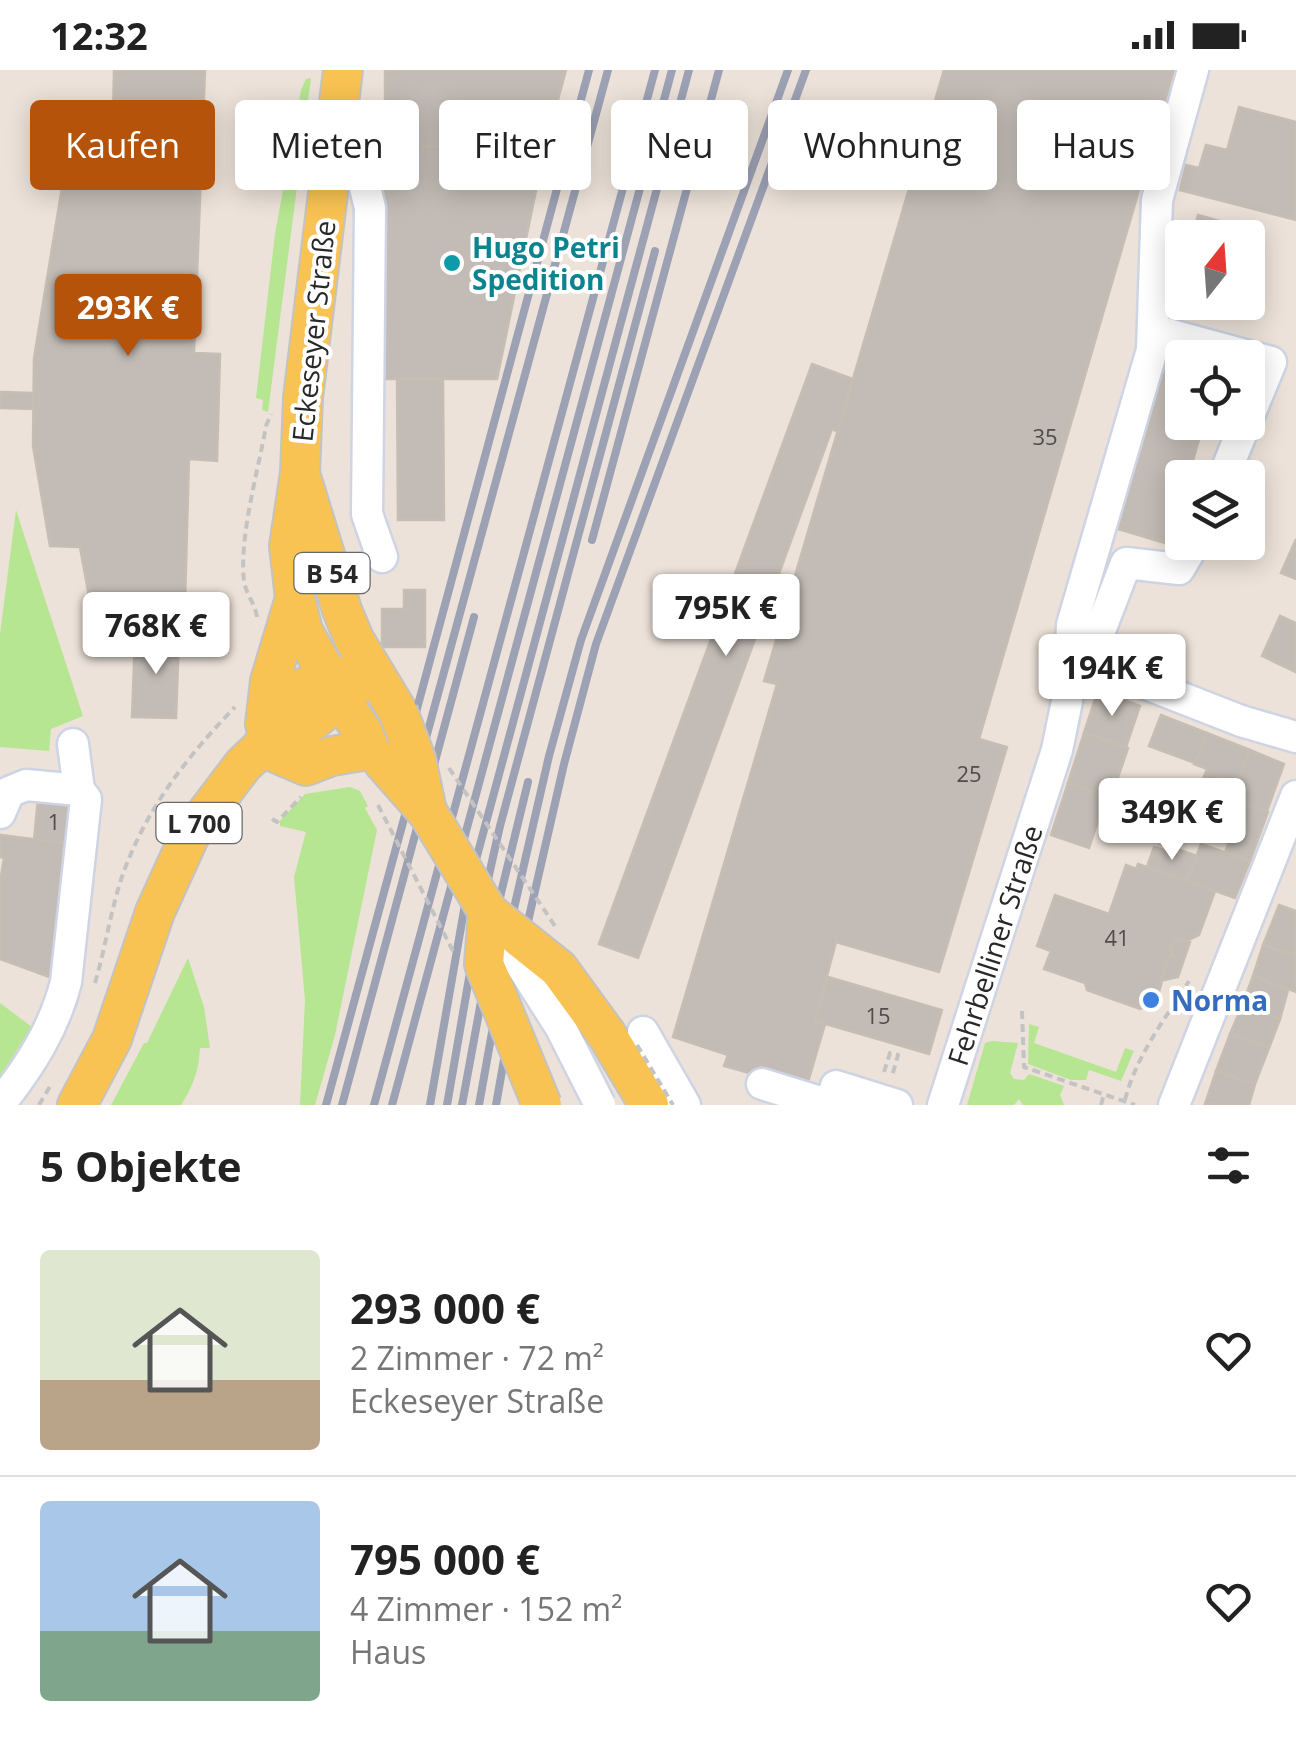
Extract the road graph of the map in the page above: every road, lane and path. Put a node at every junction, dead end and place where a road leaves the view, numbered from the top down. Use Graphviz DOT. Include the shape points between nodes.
graph roads {
  1 [pos="344,70"];
  2 [pos="1192,70"];
  3 [pos="340,100"];
  4 [pos="329,190"];
  5 [pos="366,190"];
  6 [pos="1153,330"];
  7 [pos="1190,340"];
  8 [pos="272,412"];
  9 [pos="300,473"];
  10 [pos="382,557"];
  11 [pos="1184,560"];
  12 [pos="295,598"];
  13 [pos="255,603"];
  14 [pos="1080,668"];
  15 [pos="371,670"];
  16 [pos="336,690"];
  17 [pos="236,706"];
  18 [pos="1296,737"];
  19 [pos="73,744"];
  20 [pos="262,746"];
  21 [pos="444,760"];
  22 [pos="377,769"];
  23 [pos="78,790"];
  24 [pos="302,796"];
  25 [pos="1296,796"];
  26 [pos="0,812"];
  27 [pos="428,813"];
  28 [pos="272,819"];
  29 [pos="134,848"];
  30 [pos="488,912"];
  31 [pos="560,933"];
  32 [pos="459,965"];
  33 [pos="1190,981"];
  34 [pos="1022,1011"];
  35 [pos="638,1036"];
  36 [pos="897,1044"];
  37 [pos="894,1054"];
  38 [pos="886,1065"];
  39 [pos="762,1084"];
  40 [pos="892,1091"];
  41 [pos="1104,1094"];
  42 [pos="1125,1100"];
  43 [pos="0,1104"];
  44 [pos="77,1105"];
  45 [pos="542,1105"];
  46 [pos="600,1105"];
  47 [pos="649,1105"];
  48 [pos="673,1105"];
  49 [pos="685,1105"];
  50 [pos="943,1105"];
  51 [pos="1101,1105"];
  52 [pos="1135,1105"];
  53 [pos="1174,1105"];
  1 -- 3 [label="main road, Eckeseyer Straße / B 54"];
  2 -- 6 [label="street, Fehrbelliner Straße" via="1157,200"];
  4 -- 9 [label="main road, Eckeseyer Straße / B 54" via="302,398"];
  5 -- 10 [label="street" via="367,514"];
  6 -- 7 [label="street"];
  6 -- 14 [label="street, Fehrbelliner Straße" via="1072,624"];
  8 -- 13 [label="path" via="245,530 244,582"];
  9 -- 12 [label="main road, Eckeseyer Straße / B 54" via="289,546"];
  9 -- 15 [label="main road, Eckeseyer Straße / B 54" via="342,610"];
  11 -- 14 [label="street" via="1179,569 1126,563"];
  12 -- 16 [label="main road, Eckeseyer Straße / B 54" via="303,630"];
  12 -- 20 [label="main road" via="270,681"];
  14 -- 18 [label="street" via="1108,669"];
  14 -- 50 [label="street, Fehrbelliner Straße"];
  15 -- 16 [label="main road, L 700"];
  15 -- 27 [label="main road, Eckeseyer Straße / B 54, bridge" via="398,712"];
  16 -- 20 [label="main road, L 700" via="294,690"];
  16 -- 22 [label="main road, Eckeseyer Straße / B 54"];
  17 -- 29 [label="path" via="173,777"];
  19 -- 23 [label="street"];
  20 -- 22 [label="main road" via="306,766 332,756"];
  20 -- 44 [label="main road, L 700" via="190,835 155,912 121,1018"];
  21 -- 31 [label="path, bridge"];
  22 -- 27 [label="main road, Eckeseyer Straße / B 54, bridge"];
  22 -- 32 [label="path, bridge"];
  23 -- 26 [label="street" via="26,784 9,792"];
  23 -- 43 [label="street" via="86,799 60,1007"];
  24 -- 28 [label="path"];
  25 -- 53 [label="street"];
  27 -- 30 [label="main road, Eckeseyer Straße / B 54, bridge"];
  30 -- 45 [label="main road, bridge" via="484,964"];
  30 -- 46 [label="street, Eckeseyer Straße, bridge"];
  30 -- 47 [label="main road, B 54, bridge" via="559,969"];
  33 -- 42 [label="path" via="1131,1078"];
  34 -- 41 [label="path" via="1024,1067"];
  35 -- 48 [label="path, bridge"];
  35 -- 49 [label="street"];
  36 -- 37 [label="path"];
  37 -- 38 [label="path"];
  37 -- 40 [label="path"];
  39 -- 40 [label="street" via="830,1105 836,1086"];
  41 -- 42 [label="path"];
  41 -- 51 [label="path"];
  42 -- 52 [label="path"];
}
